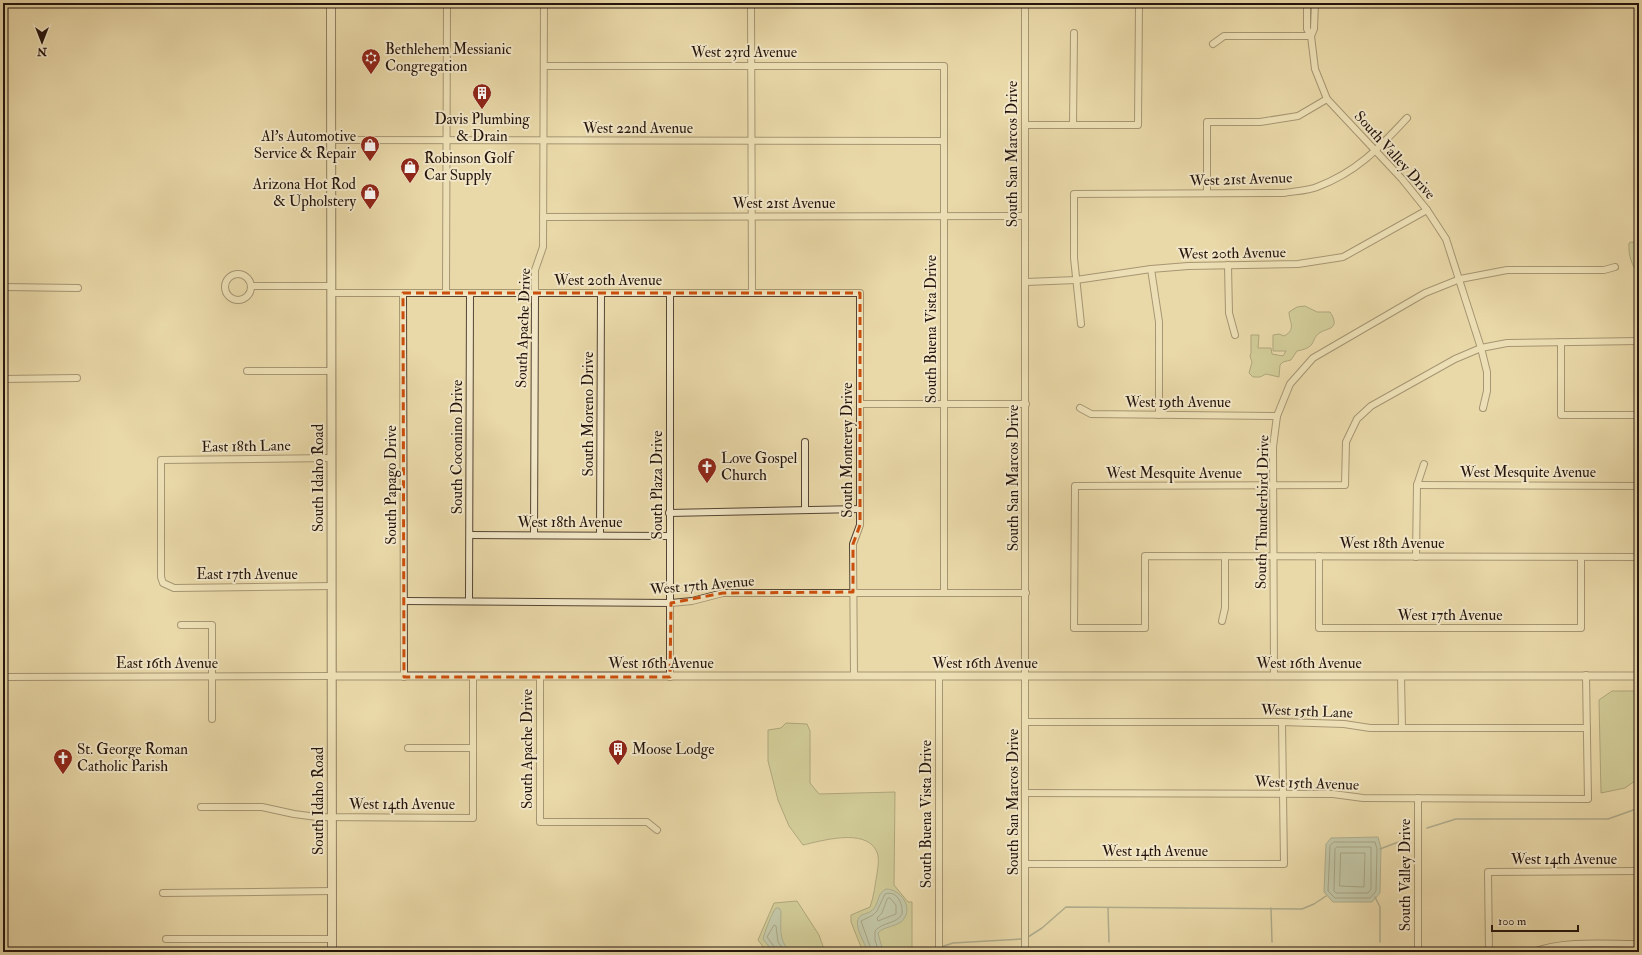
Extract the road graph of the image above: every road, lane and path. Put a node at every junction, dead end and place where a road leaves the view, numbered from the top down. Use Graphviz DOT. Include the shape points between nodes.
graph roads {
  1 [pos="331,3"];
  2 [pos="446,3"];
  3 [pos="544,3"];
  4 [pos="752,3"];
  5 [pos="1025,3"];
  6 [pos="1139,3"];
  7 [pos="1307,3"];
  8 [pos="1315,3"];
  9 [pos="1074,33"];
  10 [pos="1311,36"];
  11 [pos="1213,44"];
  12 [pos="752,65"];
  13 [pos="544,66"];
  14 [pos="944,66"];
  15 [pos="1327,99"];
  16 [pos="1407,118"];
  17 [pos="1025,125"];
  18 [pos="1073,125"];
  19 [pos="331,140"];
  20 [pos="446,141"];
  21 [pos="544,141"];
  22 [pos="752,141"];
  23 [pos="944,141"];
  24 [pos="1376,150"];
  25 [pos="1207,194"];
  26 [pos="1427,210"];
  27 [pos="751,216"];
  28 [pos="944,216"];
  29 [pos="1026,216"];
  30 [pos="544,217"];
  31 [pos="1228,265"];
  32 [pos="1615,267"];
  33 [pos="1151,269"];
  34 [pos="1460,279"];
  35 [pos="1076,280"];
  36 [pos="1026,282"];
  37 [pos="251,286"];
  38 [pos="3,287"];
  39 [pos="78,288"];
  40 [pos="331,289"];
  41 [pos="470,292"];
  42 [pos="670,292"];
  43 [pos="403,293"];
  44 [pos="446,293"];
  45 [pos="535,293"];
  46 [pos="601,293"];
  47 [pos="752,293"];
  48 [pos="860,293"];
  49 [pos="1081,324"];
  50 [pos="1235,334"];
  51 [pos="1639,341"];
  52 [pos="1560,342"];
  53 [pos="1481,348"];
  54 [pos="247,371"];
  55 [pos="331,371"];
  56 [pos="77,378"];
  57 [pos="3,379"];
  58 [pos="860,404"];
  59 [pos="944,404"];
  60 [pos="1026,404"];
  61 [pos="1080,408"];
  62 [pos="1484,408"];
  63 [pos="1159,415"];
  64 [pos="1639,415"];
  65 [pos="1277,416"];
  66 [pos="805,442"];
  67 [pos="332,458"];
  68 [pos="1424,464"];
  69 [pos="1417,485"];
  70 [pos="1274,486"];
  71 [pos="1639,486"];
  72 [pos="860,509"];
  73 [pos="804,510"];
  74 [pos="669,513"];
  75 [pos="470,535"];
  76 [pos="534,535"];
  77 [pos="600,535"];
  78 [pos="670,536"];
  79 [pos="1225,556"];
  80 [pos="1274,556"];
  81 [pos="1319,556"];
  82 [pos="1416,556"];
  83 [pos="1581,557"];
  84 [pos="1639,557"];
  85 [pos="163,583"];
  86 [pos="332,586"];
  87 [pos="853,592"];
  88 [pos="944,592"];
  89 [pos="1026,593"];
  90 [pos="404,601"];
  91 [pos="469,601"];
  92 [pos="671,603"];
  93 [pos="1222,621"];
  94 [pos="180,625"];
  95 [pos="1145,628"];
  96 [pos="1586,675"];
  97 [pos="212,676"];
  98 [pos="332,676"];
  99 [pos="473,676"];
  100 [pos="540,676"];
  101 [pos="670,676"];
  102 [pos="854,676"];
  103 [pos="939,676"];
  104 [pos="1026,676"];
  105 [pos="1274,676"];
  106 [pos="1401,676"];
  107 [pos="1639,676"];
  108 [pos="3,677"];
  109 [pos="404,677"];
  110 [pos="212,719"];
  111 [pos="1026,722"];
  112 [pos="1282,722"];
  113 [pos="1402,728"];
  114 [pos="1586,728"];
  115 [pos="408,748"];
  116 [pos="472,748"];
  117 [pos="1026,794"];
  118 [pos="1283,794"];
  119 [pos="1418,798"];
  120 [pos="201,807"];
  121 [pos="331,817"];
  122 [pos="657,830"];
  123 [pos="1026,864"];
  124 [pos="1639,871"];
  125 [pos="332,891"];
  126 [pos="163,894"];
  127 [pos="166,939"];
  128 [pos="332,939"];
  129 [pos="1639,944"];
  130 [pos="332,952"];
  131 [pos="938,952"];
  132 [pos="1026,952"];
  133 [pos="1418,952"];
  134 [pos="1489,952"];
  135 [pos="1533,952"];
  1 -- 19 [label="main road, South Idaho Road"];
  2 -- 20 [label="street"];
  3 -- 13 [label="street, South Apache Drive"];
  4 -- 12 [label="street"];
  5 -- 17 [label="street, South San Marcos Drive"];
  6 -- 18 [label="street" via="1138,125"];
  7 -- 10 [label="street, South Valley Drive" via="1307,29"];
  8 -- 10 [label="street, South Valley Drive" via="1314,29"];
  9 -- 18 [label="street"];
  10 -- 11 [label="street" via="1224,36"];
  10 -- 15 [label="street, South Valley Drive" via="1315,69"];
  12 -- 13 [label="street, West 23rd Avenue"];
  12 -- 14 [label="street, West 23rd Avenue"];
  12 -- 22 [label="street"];
  13 -- 21 [label="street, South Apache Drive"];
  14 -- 23 [label="street, South Buena Vista Drive"];
  15 -- 24 [label="street, South Valley Drive"];
  15 -- 25 [label="street" via="1298,116 1260,122 1207,122"];
  16 -- 24 [label="street, West 21st Avenue"];
  17 -- 18 [label="street"];
  17 -- 29 [label="street, South San Marcos Drive"];
  19 -- 20 [label="street, West 22nd Avenue"];
  19 -- 40 [label="main road, South Idaho Road"];
  20 -- 21 [label="street, West 22nd Avenue"];
  20 -- 44 [label="street"];
  21 -- 22 [label="street, West 22nd Avenue"];
  21 -- 30 [label="street, South Apache Drive"];
  22 -- 23 [label="street, West 22nd Avenue"];
  22 -- 27 [label="street"];
  23 -- 28 [label="street, South Buena Vista Drive"];
  24 -- 25 [label="street, West 21st Avenue" via="1349,173 1316,188 1284,193"];
  24 -- 26 [label="street, South Valley Drive"];
  25 -- 35 [label="street, West 21st Avenue" via="1074,194"];
  26 -- 31 [label="street, West 20th Avenue" via="1343,257 1298,264"];
  26 -- 34 [label="street, South Valley Drive" via="1446,239"];
  27 -- 28 [label="street, West 21st Avenue"];
  27 -- 30 [label="street, West 21st Avenue"];
  27 -- 47 [label="street"];
  28 -- 29 [label="street, West 21st Avenue"];
  28 -- 59 [label="street, South Buena Vista Drive"];
  29 -- 36 [label="street, South San Marcos Drive"];
  30 -- 45 [label="street, South Apache Drive" via="543,247 535,270"];
  31 -- 33 [label="street, West 20th Avenue"];
  31 -- 50 [label="street" via="1229,313"];
  32 -- 34 [label="street, South Thunderbird Drive" via="1604,270 1507,270"];
  33 -- 35 [label="street, West 20th Avenue"];
  33 -- 63 [label="street" via="1159,322"];
  34 -- 53 [label="street, South Valley Drive"];
  34 -- 65 [label="street, South Thunderbird Drive" via="1425,293 1313,358 1290,384"];
  35 -- 36 [label="street, West 20th Avenue"];
  35 -- 49 [label="street"];
  36 -- 60 [label="street, South San Marcos Drive"];
  37 -- 37 [label="street" via="245,276 236,274 228,278 225,290 229,297 237,300 246,298"];
  37 -- 40 [label="street, West 20th Avenue"];
  38 -- 39 [label="street"];
  40 -- 43 [label="street, West 20th Avenue"];
  40 -- 55 [label="main road, South Idaho Road"];
  41 -- 44 [label="street, West 20th Avenue"];
  41 -- 45 [label="street, West 20th Avenue"];
  41 -- 75 [label="street, South Coconino Drive"];
  42 -- 46 [label="street, West 20th Avenue"];
  42 -- 47 [label="street, West 20th Avenue"];
  42 -- 74 [label="street, South Plaza Drive"];
  43 -- 44 [label="street, West 20th Avenue"];
  43 -- 90 [label="street, South Papago Drive"];
  45 -- 46 [label="street, West 20th Avenue"];
  45 -- 76 [label="street, South Apache Drive"];
  46 -- 77 [label="street, South Moreno Drive"];
  47 -- 48 [label="street, West 20th Avenue"];
  48 -- 58 [label="street, South Monterey Drive"];
  51 -- 52 [label="street"];
  52 -- 53 [label="street" via="1506,343"];
  52 -- 64 [label="street" via="1560,415"];
  53 -- 62 [label="street, South Valley Drive" via="1487,372"];
  53 -- 70 [label="street, West Mesquite Avenue" via="1371,406 1357,418 1346,442 1345,485"];
  54 -- 55 [label="street"];
  55 -- 67 [label="main road, South Idaho Road"];
  56 -- 57 [label="street"];
  58 -- 59 [label="street"];
  58 -- 72 [label="street, South Monterey Drive"];
  59 -- 60 [label="street"];
  59 -- 88 [label="street, South Buena Vista Drive"];
  60 -- 89 [label="street, South San Marcos Drive"];
  61 -- 63 [label="street, West 19th Avenue" via="1091,414"];
  63 -- 65 [label="street, West 19th Avenue"];
  65 -- 70 [label="street, South Thunderbird Drive" via="1273,447"];
  66 -- 73 [label="street"];
  67 -- 85 [label="street, East 18th Lane" via="161,460"];
  67 -- 86 [label="main road, South Idaho Road"];
  68 -- 69 [label="street"];
  69 -- 71 [label="street, West Mesquite Avenue"];
  69 -- 82 [label="street"];
  70 -- 80 [label="street, South Thunderbird Drive"];
  70 -- 95 [label="street, West Mesquite Avenue" via="1075,486 1074,628"];
  72 -- 73 [label="street"];
  72 -- 87 [label="street, South Monterey Drive" via="860,525 853,544"];
  73 -- 74 [label="street"];
  74 -- 78 [label="street, South Plaza Drive"];
  75 -- 76 [label="street, West 18th Avenue"];
  75 -- 91 [label="street, South Coconino Drive"];
  76 -- 77 [label="street, West 18th Avenue"];
  77 -- 78 [label="street, West 18th Avenue"];
  78 -- 92 [label="street, South Plaza Drive"];
  79 -- 80 [label="street, West 18th Avenue"];
  79 -- 93 [label="street" via="1225,608"];
  79 -- 95 [label="street, West 18th Avenue" via="1144,556"];
  80 -- 81 [label="street, West 18th Avenue"];
  80 -- 105 [label="street, South Thunderbird Drive"];
  81 -- 82 [label="street, West 18th Avenue"];
  81 -- 83 [label="street, West 17th Avenue" via="1319,628 1581,628"];
  82 -- 83 [label="street, West 18th Avenue"];
  83 -- 84 [label="street, West 18th Avenue"];
  85 -- 86 [label="street, East 17th Avenue" via="174,588"];
  86 -- 98 [label="main road, South Idaho Road"];
  87 -- 88 [label="street, West 17th Avenue"];
  87 -- 92 [label="street, West 17th Avenue" via="723,593 692,601"];
  87 -- 102 [label="street, South Monterey Drive"];
  88 -- 89 [label="street, West 17th Avenue"];
  89 -- 104 [label="street, South San Marcos Drive"];
  90 -- 91 [label="street, West 17th Avenue"];
  90 -- 109 [label="street, South Papago Drive"];
  91 -- 92 [label="street, West 17th Avenue"];
  92 -- 101 [label="street, South Plaza Drive"];
  94 -- 97 [label="street" via="212,625"];
  96 -- 106 [label="street, West 16th Avenue"];
  96 -- 107 [label="street, West 16th Avenue"];
  96 -- 114 [label="street"];
  97 -- 98 [label="street, East 16th Avenue"];
  97 -- 108 [label="street, East 16th Avenue"];
  97 -- 110 [label="street"];
  98 -- 109 [label="street, West 16th Avenue"];
  98 -- 121 [label="main road, South Idaho Road"];
  99 -- 100 [label="street, West 16th Avenue"];
  99 -- 109 [label="street, West 16th Avenue"];
  99 -- 116 [label="street"];
  100 -- 101 [label="street, West 16th Avenue"];
  100 -- 122 [label="street, South Apache Drive" via="540,822 647,822"];
  101 -- 102 [label="street, West 16th Avenue"];
  102 -- 103 [label="street, West 16th Avenue"];
  103 -- 104 [label="street, West 16th Avenue"];
  103 -- 131 [label="street, South Buena Vista Drive"];
  104 -- 105 [label="street, West 16th Avenue"];
  104 -- 111 [label="street, South San Marcos Drive"];
  105 -- 106 [label="street, West 16th Avenue"];
  106 -- 113 [label="street"];
  111 -- 112 [label="street, West 15th Lane"];
  111 -- 117 [label="street, South San Marcos Drive"];
  112 -- 113 [label="street, West 15th Lane"];
  112 -- 118 [label="street"];
  113 -- 114 [label="street, West 15th Lane"];
  114 -- 119 [label="street, West 15th Avenue" via="1588,799"];
  115 -- 116 [label="street"];
  116 -- 121 [label="street, West 14th Avenue" via="473,818"];
  117 -- 118 [label="street, West 15th Avenue"];
  117 -- 123 [label="street, South San Marcos Drive"];
  118 -- 119 [label="street, West 15th Avenue"];
  118 -- 123 [label="street, West 14th Avenue" via="1284,864"];
  119 -- 133 [label="street, South Valley Drive"];
  120 -- 121 [label="street, West 14th Avenue" via="262,807 301,816"];
  121 -- 125 [label="main road, South Idaho Road"];
  123 -- 132 [label="street, South San Marcos Drive"];
  124 -- 134 [label="street, West 14th Avenue" via="1488,872"];
  125 -- 126 [label="street"];
  125 -- 128 [label="main road, South Idaho Road"];
  127 -- 128 [label="street"];
  128 -- 130 [label="main road, South Idaho Road"];
  129 -- 135 [label="street" via="1571,944"];
  132 -- 133 [label="street"];
}
